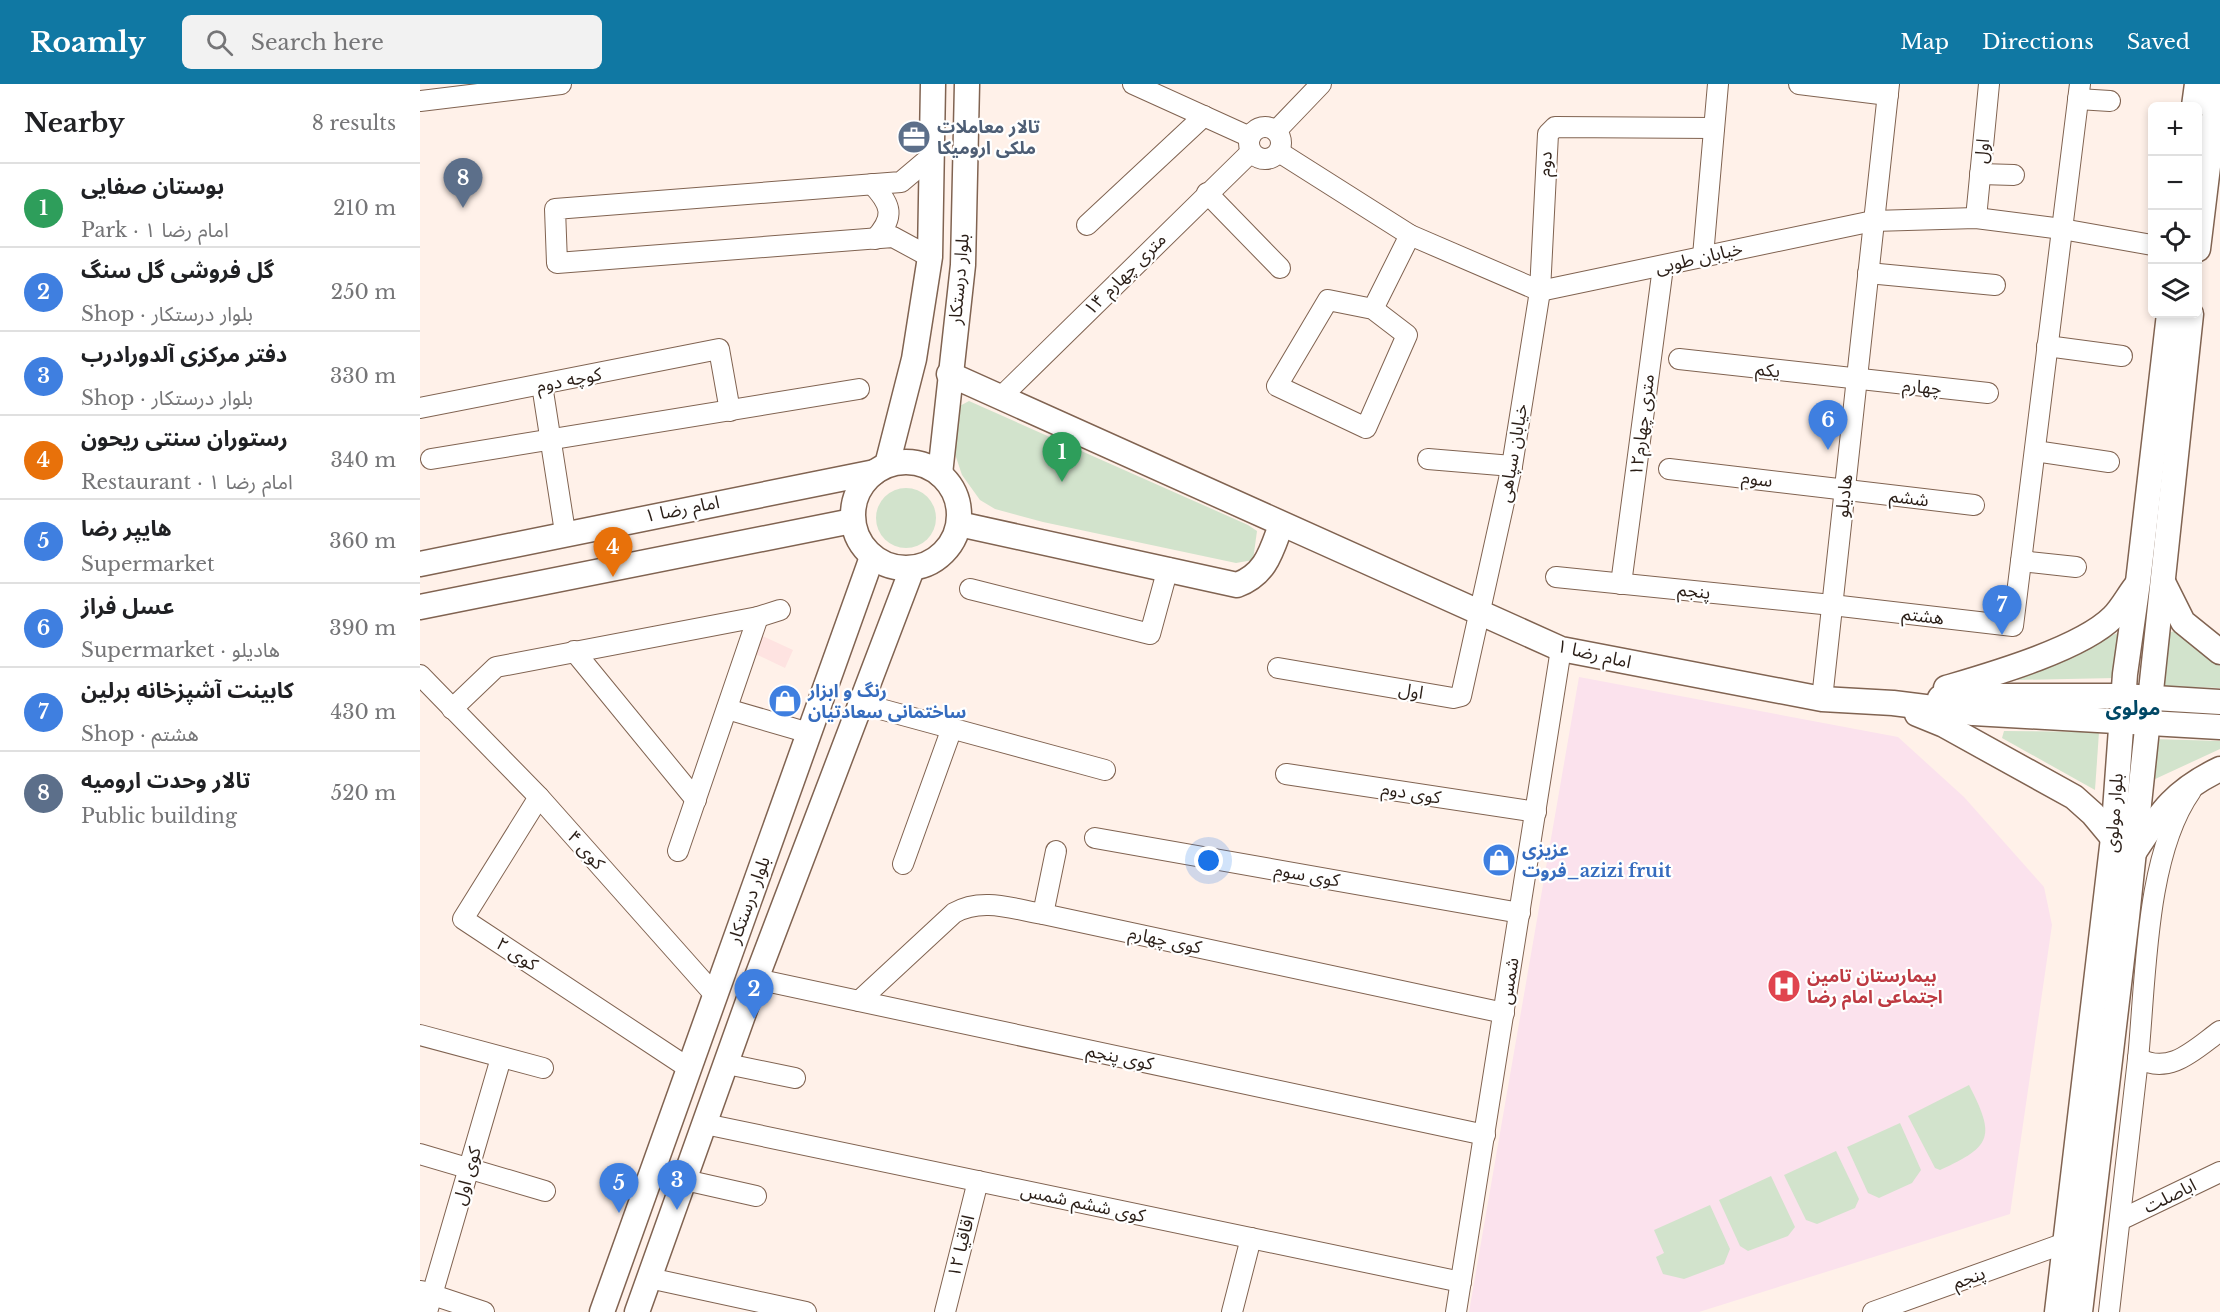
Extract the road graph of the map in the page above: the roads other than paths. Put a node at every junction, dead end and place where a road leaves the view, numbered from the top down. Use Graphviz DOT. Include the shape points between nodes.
graph roads {
  1 [pos="561,84"];
  2 [pos="933,84"];
  3 [pos="967,84"];
  4 [pos="1133,84"];
  5 [pos="1321,84"];
  6 [pos="1718,84"];
  7 [pos="1798,84"];
  8 [pos="1989,84"];
  9 [pos="2197,84"];
  10 [pos="2218,84"];
  11 [pos="1889,90"];
  12 [pos="2079,92"];
  13 [pos="420,101"];
  14 [pos="2110,101"];
  15 [pos="2195,102"];
  16 [pos="1204,116"];
  17 [pos="1714,128"];
  18 [pos="1276,131"];
  19 [pos="1250,144"];
  20 [pos="1280,152"];
  21 [pos="933,155"];
  22 [pos="1980,174"];
  23 [pos="2014,175"];
  24 [pos="872,184"];
  25 [pos="1207,193"];
  26 [pos="2202,216"];
  27 [pos="1976,218"];
  28 [pos="1873,220"];
  29 [pos="1087,225"];
  30 [pos="2062,229"];
  31 [pos="1410,235"];
  32 [pos="875,238"];
  33 [pos="2148,244"];
  34 [pos="1703,256"];
  35 [pos="930,257"];
  36 [pos="1663,267"];
  37 [pos="1280,268"];
  38 [pos="1868,273"];
  39 [pos="1995,285"];
  40 [pos="1540,291"];
  41 [pos="1373,309"];
  42 [pos="2169,318"];
  43 [pos="2191,318"];
  44 [pos="2047,346"];
  45 [pos="2122,356"];
  46 [pos="1679,359"];
  47 [pos="949,374"];
  48 [pos="1856,380"];
  49 [pos="542,385"];
  50 [pos="859,389"];
  51 [pos="1988,393"];
  52 [pos="1001,397"];
  53 [pos="420,408"];
  54 [pos="730,411"];
  55 [pos="551,440"];
  56 [pos="2035,451"];
  57 [pos="431,459"];
  58 [pos="1428,459"];
  59 [pos="2109,462"];
  60 [pos="1512,466"];
  61 [pos="881,469"];
  62 [pos="1669,469"];
  63 [pos="940,474"];
  64 [pos="1844,490"];
  65 [pos="1974,505"];
  66 [pos="852,520"];
  67 [pos="959,524"];
  68 [pos="1281,525"];
  69 [pos="565,532"];
  70 [pos="872,557"];
  71 [pos="2021,561"];
  72 [pos="420,564"];
  73 [pos="2076,567"];
  74 [pos="1168,568"];
  75 [pos="912,569"];
  76 [pos="1556,577"];
  77 [pos="2139,582"];
  78 [pos="2163,582"];
  79 [pos="1621,584"];
  80 [pos="970,589"];
  81 [pos="1832,605"];
  82 [pos="420,607"];
  83 [pos="780,610"];
  84 [pos="1479,614"];
  85 [pos="758,617"];
  86 [pos="1562,649"];
  87 [pos="574,651"];
  88 [pos="2220,652"];
  89 [pos="1278,668"];
  90 [pos="420,675"];
  91 [pos="2122,696"];
  92 [pos="2149,697"];
  93 [pos="1822,699"];
  94 [pos="2220,702"];
  95 [pos="1893,703"];
  96 [pos="862,704"];
  97 [pos="452,709"];
  98 [pos="727,709"];
  99 [pos="2120,722"];
  100 [pos="2147,722"];
  101 [pos="2220,727"];
  102 [pos="952,728"];
  103 [pos="809,733"];
  104 [pos="846,746"];
  105 [pos="1105,770"];
  106 [pos="1286,774"];
  107 [pos="2210,774"];
  108 [pos="539,797"];
  109 [pos="696,800"];
  110 [pos="1536,812"];
  111 [pos="1095,838"];
  112 [pos="2112,838"];
  113 [pos="678,851"];
  114 [pos="1056,851"];
  115 [pos="2132,855"];
  116 [pos="903,864"];
  117 [pos="1520,913"];
  118 [pos="1043,914"];
  119 [pos="2127,917"];
  120 [pos="2148,943"];
  121 [pos="756,979"];
  122 [pos="715,995"];
  123 [pos="859,1001"];
  124 [pos="1504,1013"];
  125 [pos="2220,1031"];
  126 [pos="420,1035"];
  127 [pos="501,1058"];
  128 [pos="2138,1058"];
  129 [pos="727,1064"];
  130 [pos="543,1068"];
  131 [pos="690,1069"];
  132 [pos="795,1078"];
  133 [pos="705,1124"];
  134 [pos="1485,1135"];
  135 [pos="420,1154"];
  136 [pos="469,1168"];
  137 [pos="2220,1172"];
  138 [pos="685,1180"];
  139 [pos="978,1181"];
  140 [pos="546,1191"];
  141 [pos="756,1196"];
  142 [pos="2120,1221"];
  143 [pos="1251,1238"];
  144 [pos="2065,1243"];
  145 [pos="649,1278"];
  146 [pos="1461,1282"];
  147 [pos="426,1299"];
  148 [pos="484,1312"];
  149 [pos="603,1312"];
  150 [pos="637,1312"];
  151 [pos="806,1312"];
  152 [pos="945,1312"];
  153 [pos="1232,1312"];
  154 [pos="1456,1312"];
  155 [pos="1873,1312"];
  156 [pos="2057,1312"];
  157 [pos="2080,1312"];
  158 [pos="2109,1312"];
  1 -- 13 [label="street"];
  2 -- 21 [label="main road, بلوار درستکار"];
  3 -- 47 [label="main road, بلوار درستکار" via="963,264"];
  4 -- 16 [label="street"];
  5 -- 18 [label="street"];
  6 -- 17 [label="street"];
  7 -- 11 [label="street"];
  8 -- 22 [label="street, اول"];
  9 -- 15 [label="main road"];
  10 -- 26 [label="main road"];
  11 -- 28 [label="street"];
  12 -- 14 [label="street"];
  12 -- 30 [label="street"];
  16 -- 19 [label="street"];
  16 -- 29 [label="street"];
  17 -- 34 [label="street"];
  17 -- 40 [label="street, دوم" via="1555,127 1548,134 1546,149"];
  18 -- 19 [label="street" via="1261,128"];
  18 -- 20 [label="street" via="1282,144"];
  19 -- 20 [label="street" via="1257,158 1273,158"];
  19 -- 25 [label="street, ۱۴ متری چهارم"];
  20 -- 31 [label="street"];
  21 -- 24 [label="street" via="901,182"];
  21 -- 35 [label="main road, بلوار درستکار"];
  22 -- 23 [label="street"];
  22 -- 27 [label="street, اول"];
  24 -- 32 [label="street" via="886,198 890,212 886,226"];
  24 -- 32 [label="street" via="555,208 558,263"];
  25 -- 37 [label="street"];
  25 -- 52 [label="street, ۱۴ متری چهارم"];
  27 -- 28 [label="street, خیابان طوبی"];
  27 -- 30 [label="street, خیابان طوبی"];
  28 -- 34 [label="street, خیابان طوبی"];
  28 -- 38 [label="street, هادیلو"];
  30 -- 33 [label="street, خیابان طوبی"];
  30 -- 44 [label="street"];
  31 -- 40 [label="street"];
  31 -- 41 [label="street"];
  32 -- 35 [label="street" via="893,237"];
  34 -- 36 [label="street, خیابان طوبی"];
  35 -- 61 [label="main road, بلوار درستکار" via="914,359"];
  36 -- 40 [label="street, خیابان طوبی"];
  36 -- 79 [label="street, ۱۲متری چهارم"];
  38 -- 39 [label="street"];
  38 -- 48 [label="street, هادیلو"];
  40 -- 60 [label="street, خیابان سپاهی"];
  41 -- 41 [label="street" via="1328,300 1278,386 1366,428 1407,335"];
  42 -- 77 [label="main road, بلوار مولوی"];
  43 -- 78 [label="main road, بلوار مولوی"];
  44 -- 45 [label="street"];
  44 -- 56 [label="street"];
  46 -- 48 [label="street, یکم"];
  47 -- 52 [label="main road, امام رضا ۱"];
  47 -- 63 [label="main road, بلوار درستکار"];
  48 -- 51 [label="street, چهارم"];
  48 -- 64 [label="street, هادیلو"];
  49 -- 53 [label="street, کوچه دوم"];
  49 -- 54 [label="street, کوچه دوم" via="719,350"];
  49 -- 55 [label="street"];
  50 -- 54 [label="street"];
  52 -- 68 [label="main road, امام رضا ۱"];
  54 -- 55 [label="street"];
  55 -- 57 [label="street"];
  55 -- 69 [label="street"];
  56 -- 59 [label="street"];
  56 -- 71 [label="street"];
  58 -- 60 [label="street"];
  60 -- 84 [label="street, خیابان سپاهی"];
  61 -- 63 [label="main road" via="915,462"];
  61 -- 66 [label="main road" via="857,493"];
  61 -- 69 [label="main road, امام رضا ۱"];
  62 -- 64 [label="street, سوم"];
  63 -- 67 [label="main road" via="956,496"];
  64 -- 65 [label="street, ششم"];
  64 -- 81 [label="street, هادیلو"];
  66 -- 70 [label="main road" via="859,540"];
  66 -- 82 [label="main road"];
  67 -- 74 [label="main road"];
  67 -- 75 [label="main road" via="948,549 932,562"];
  68 -- 74 [label="main road" via="1266,564 1253,579 1237,585"];
  68 -- 84 [label="main road, امام رضا ۱"];
  69 -- 72 [label="main road, امام رضا ۱"];
  70 -- 75 [label="main road" via="897,568"];
  70 -- 103 [label="main road, بلوار درستکار"];
  71 -- 73 [label="street"];
  71 -- 81 [label="street, هشتم" via="2013,626"];
  74 -- 80 [label="street" via="1150,634"];
  75 -- 96 [label="main road, بلوار درستکار"];
  76 -- 79 [label="street, پنجم"];
  77 -- 91 [label="main road, بلوار مولوی"];
  77 -- 95 [label="main road" via="2113,617 2077,640 2008,670"];
  78 -- 88 [label="main road" via="2183,622"];
  78 -- 92 [label="main road, بلوار مولوی"];
  79 -- 81 [label="street, پنجم"];
  81 -- 93 [label="street, هادیلو"];
  83 -- 85 [label="street"];
  84 -- 86 [label="main road, امام رضا ۱"];
  84 -- 89 [label="street, اول" via="1461,696 1453,698"];
  85 -- 87 [label="street"];
  85 -- 98 [label="street"];
  86 -- 93 [label="main road, امام رضا ۱"];
  86 -- 110 [label="street, شمس"];
  87 -- 97 [label="street" via="496,667"];
  87 -- 109 [label="street"];
  90 -- 97 [label="street, کوی ۴"];
  91 -- 92 [label="main road, امام رضا ۱"];
  91 -- 95 [label="main road, امام رضا ۱" via="1965,696"];
  91 -- 99 [label="main road, بلوار مولوی"];
  92 -- 94 [label="main road, امام رضا ۱"];
  92 -- 100 [label="main road, بلوار مولوی"];
  93 -- 95 [label="main road, امام رضا ۱"];
  95 -- 99 [label="main road, امام رضا ۱" via="1973,713"];
  95 -- 112 [label="main road" via="1944,725 2074,797"];
  96 -- 102 [label="street"];
  96 -- 104 [label="main road, بلوار درستکار"];
  97 -- 108 [label="street, کوی ۴"];
  98 -- 103 [label="street"];
  98 -- 109 [label="street"];
  99 -- 100 [label="main road, امام رضا ۱"];
  99 -- 112 [label="main road, بلوار مولوی"];
  100 -- 101 [label="main road, امام رضا ۱"];
  100 -- 115 [label="main road, بلوار مولوی"];
  102 -- 105 [label="street"];
  102 -- 116 [label="street"];
  103 -- 104 [label="main road"];
  103 -- 122 [label="main road, بلوار درستکار"];
  104 -- 121 [label="main road, بلوار درستکار"];
  106 -- 110 [label="street, کوی دوم"];
  107 -- 115 [label="main road" via="2163,807"];
  107 -- 120 [label="street" via="2181,805 2162,857"];
  108 -- 122 [label="street, کوی ۴"];
  108 -- 131 [label="street, کوی ۲" via="463,919"];
  109 -- 113 [label="street"];
  110 -- 117 [label="street, شمس"];
  111 -- 117 [label="street, کوی سوم"];
  112 -- 144 [label="main road, بلوار مولوی"];
  114 -- 118 [label="street"];
  115 -- 119 [label="main road, بلوار مولوی"];
  117 -- 124 [label="street, شمس"];
  118 -- 123 [label="street, کوی چهارم" via="980,903 966,906"];
  118 -- 124 [label="street, کوی چهارم"];
  119 -- 120 [label="street"];
  119 -- 157 [label="main road, بلوار مولوی"];
  120 -- 128 [label="street"];
  121 -- 123 [label="street, کوی پنجم"];
  121 -- 129 [label="main road, بلوار درستکار"];
  122 -- 131 [label="main road, بلوار درستکار"];
  123 -- 134 [label="street, کوی پنجم"];
  124 -- 134 [label="street, شمس"];
  125 -- 128 [label="street" via="2180,1060 2156,1065"];
  126 -- 127 [label="street"];
  127 -- 130 [label="street"];
  127 -- 136 [label="street, کوی اول"];
  128 -- 142 [label="street"];
  129 -- 132 [label="street"];
  129 -- 133 [label="main road, بلوار درستکار"];
  131 -- 149 [label="main road, بلوار درستکار"];
  133 -- 138 [label="main road, بلوار درستکار"];
  133 -- 139 [label="street, کوی ششم شمس"];
  134 -- 146 [label="street, شمس"];
  135 -- 136 [label="street"];
  136 -- 140 [label="street"];
  136 -- 147 [label="street, کوی اول"];
  137 -- 142 [label="street, اباصلت"];
  138 -- 141 [label="street"];
  138 -- 145 [label="main road, بلوار درستکار"];
  139 -- 143 [label="street, کوی ششم شمس"];
  139 -- 152 [label="street, اقاقیا ۱۲"];
  142 -- 158 [label="street"];
  143 -- 146 [label="street, کوی ششم شمس"];
  143 -- 153 [label="street"];
  144 -- 155 [label="street, پنجم"];
  144 -- 156 [label="main road, بلوار مولوی"];
  145 -- 150 [label="main road, بلوار درستکار"];
  145 -- 151 [label="street"];
  146 -- 154 [label="street, شمس"];
  147 -- 148 [label="street"];
}
